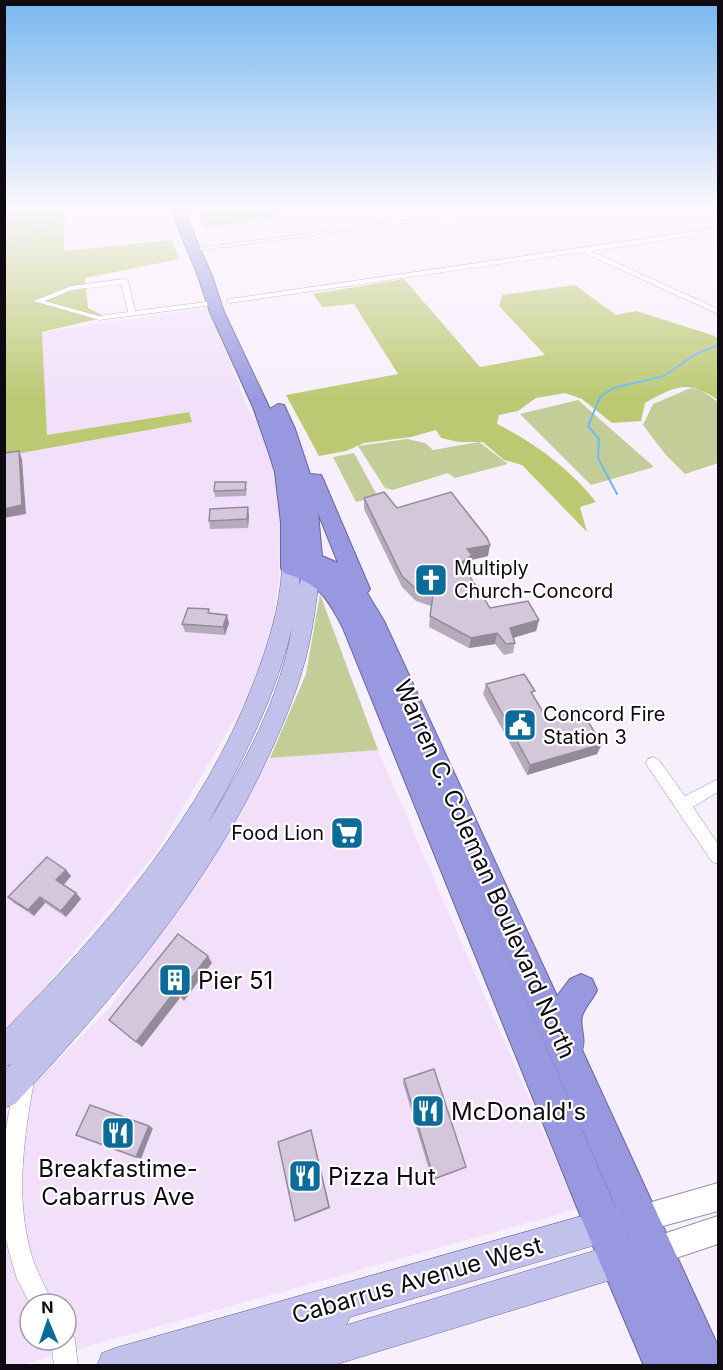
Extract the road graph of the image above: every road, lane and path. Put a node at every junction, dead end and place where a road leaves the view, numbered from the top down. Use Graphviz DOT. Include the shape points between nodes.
graph roads {
  1 [pos="204,271"];
  2 [pos="214,271"];
  3 [pos="396,271"];
  4 [pos="629,271"];
  5 [pos="205,276"];
  6 [pos="225,290"];
  7 [pos="213,303"];
  8 [pos="718,312"];
  9 [pos="132,313"];
  10 [pos="238,319"];
  11 [pos="259,384"];
  12 [pos="294,446"];
  13 [pos="301,564"];
  14 [pos="373,621"];
  15 [pos="419,752"];
  16 [pos="653,763"];
  17 [pos="718,785"];
  18 [pos="683,805"];
  19 [pos="718,857"];
  20 [pos="4,1052"];
  21 [pos="25,1072"];
  22 [pos="4,1093"];
  23 [pos="10,1124"];
  24 [pos="718,1197"];
  25 [pos="718,1230"];
  26 [pos="630,1239"];
  27 [pos="33,1292"];
  28 [pos="338,1303"];
  29 [pos="115,1365"];
  30 [pos="195,1365"];
  31 [pos="269,1365"];
  32 [pos="665,1365"];
  33 [pos="706,1365"];
  1 -- 5 [label="highway"];
  2 -- 6 [label="highway"];
  3 -- 6 [label="street"];
  4 -- 8 [label="street"];
  5 -- 6 [label="highway" via="213,280 223,300"];
  5 -- 7 [label="highway"];
  6 -- 10 [label="highway"];
  7 -- 9 [label="street"];
  7 -- 11 [label="highway"];
  7 -- 11 [label="highway" via="225,308 251,349"];
  9 -- 9 [label="street" via="124,281 71,288 37,301 91,317"];
  11 -- 12 [label="highway"];
  11 -- 13 [label="highway" via="284,472"];
  12 -- 13 [label="highway" via="309,501 312,531"];
  12 -- 14 [label="highway" via="306,461"];
  13 -- 14 [label="highway, Warren C. Coleman Boulevard North" via="327,565 352,585"];
  13 -- 15 [label="highway, Warren C. Coleman Boulevard North" via="321,578 342,606"];
  13 -- 20 [label="main road" via="257,705 224,771 176,851 112,934"];
  13 -- 21 [label="main road" via="300,641 264,745 230,810 188,877 115,973"];
  14 -- 15 [label="highway, Warren C. Coleman Boulevard North"];
  15 -- 26 [label="highway, Warren C. Coleman Boulevard North"];
  15 -- 26 [label="highway, Warren C. Coleman Boulevard North" via="528,965 550,987 581,990 571,1000 564,1030"];
  16 -- 18 [label="street"];
  17 -- 18 [label="street"];
  18 -- 19 [label="street"];
  21 -- 22 [label="main road"];
  21 -- 23 [label="street"];
  23 -- 27 [label="street" via="8,1211 19,1264"];
  24 -- 26 [label="main road, Cabarrus Avenue West"];
  25 -- 26 [label="main road, Cabarrus Avenue West"];
  26 -- 28 [label="main road, Cabarrus Avenue West"];
  26 -- 31 [label="main road, Cabarrus Avenue West"];
  26 -- 32 [label="highway"];
  26 -- 33 [label="highway"];
  28 -- 29 [label="main road, Cabarrus Avenue West"];
  28 -- 30 [label="main road" via="329,1323"];
}
